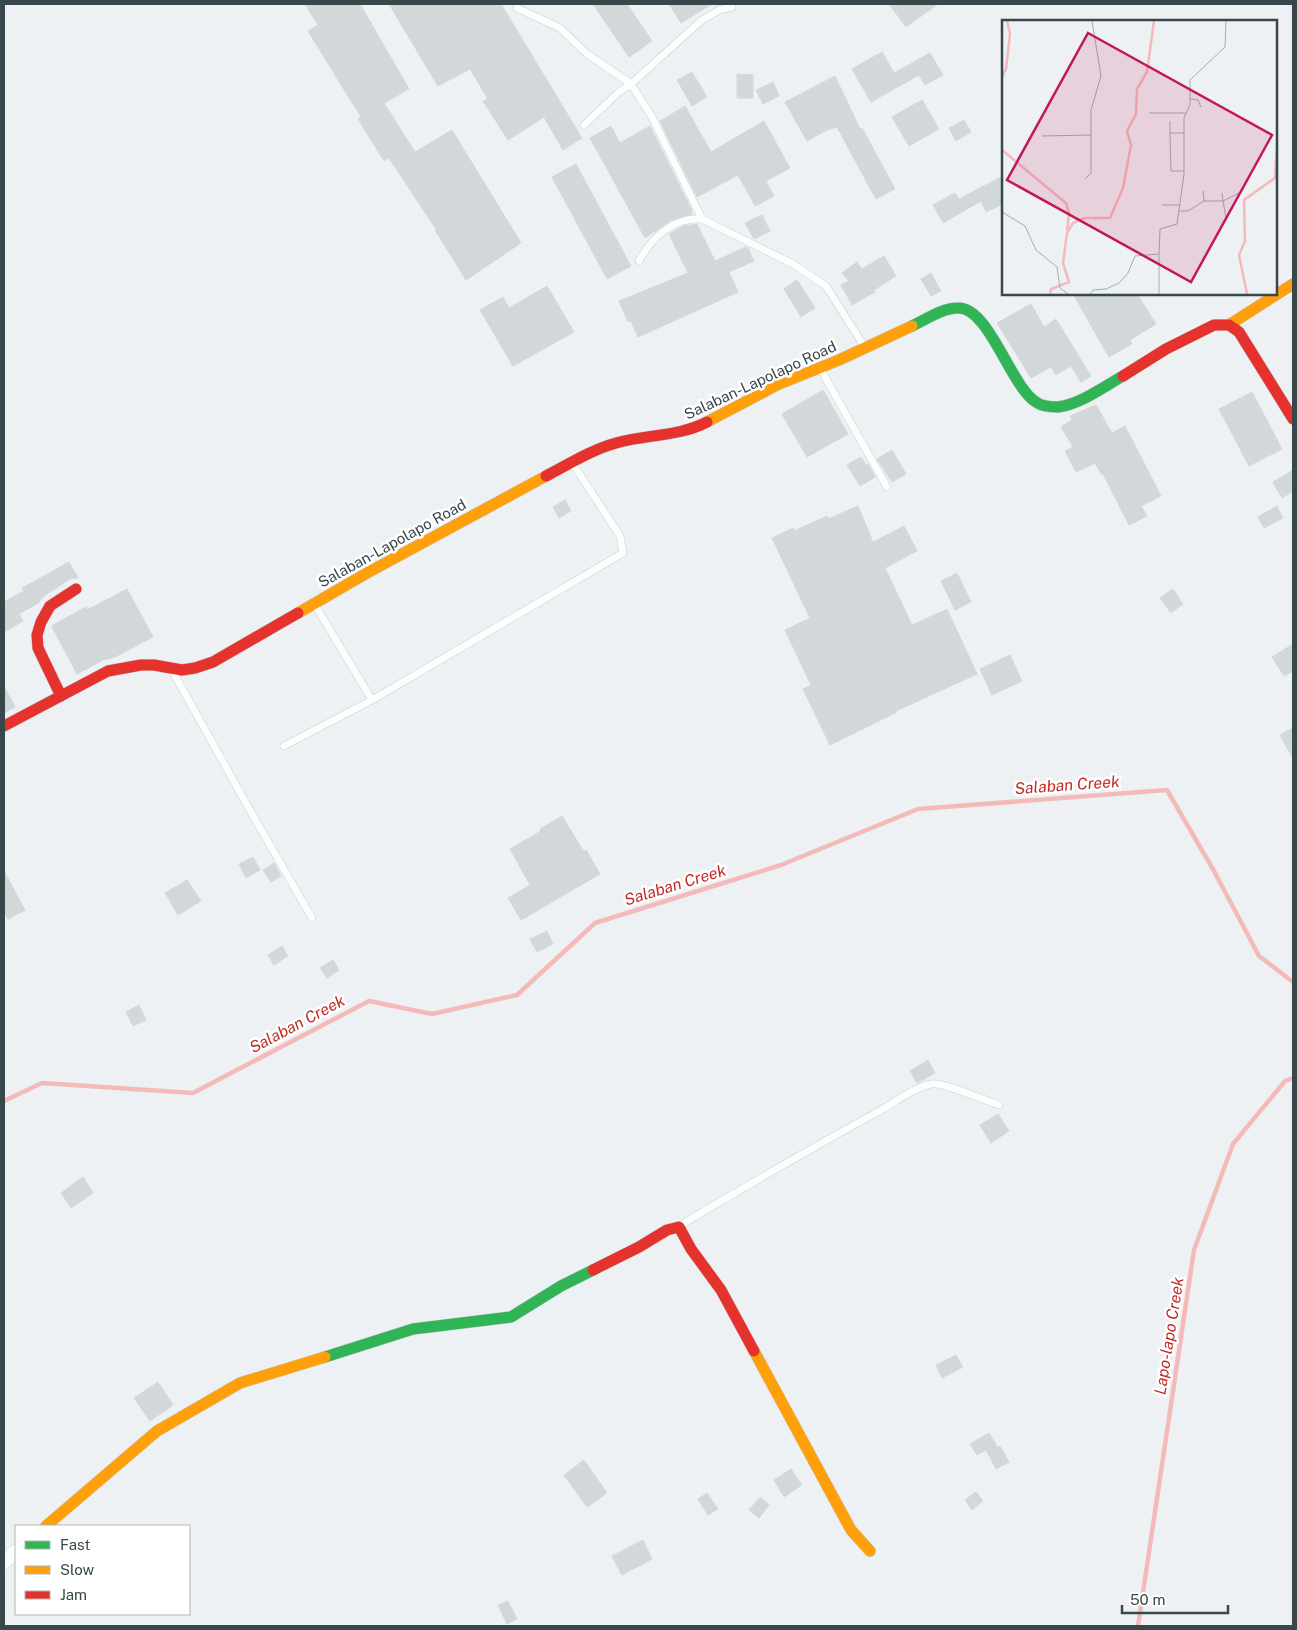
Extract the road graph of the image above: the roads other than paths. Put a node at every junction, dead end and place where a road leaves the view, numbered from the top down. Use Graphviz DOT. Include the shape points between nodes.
graph roads {
  1 [pos="732,7"];
  2 [pos="516,8"];
  3 [pos="631,84"];
  4 [pos="584,125"];
  5 [pos="702,219"];
  6 [pos="639,261"];
  7 [pos="1293,284"];
  8 [pos="1277,294"];
  9 [pos="1276,295"];
  10 [pos="1229,325"];
  11 [pos="866,348"];
  12 [pos="820,368"];
  13 [pos="1293,419"];
  14 [pos="572,463"];
  15 [pos="887,487"];
  16 [pos="76,589"];
  17 [pos="314,603"];
  18 [pos="172,669"];
  19 [pos="61,696"];
  20 [pos="372,700"];
  21 [pos="4,726"];
  22 [pos="284,746"];
  23 [pos="312,918"];
  24 [pos="999,1105"];
  25 [pos="679,1227"];
  26 [pos="47,1525"];
  27 [pos="870,1551"];
  28 [pos="15,1552"];
  29 [pos="4,1562"];
  1 -- 3 [label="lane" via="702,20"];
  2 -- 3 [label="lane" via="560,28 586,53"];
  3 -- 4 [label="lane"];
  3 -- 5 [label="lane" via="652,117"];
  5 -- 6 [label="lane" via="683,220 653,238"];
  5 -- 11 [label="lane" via="793,264 826,286"];
  7 -- 8 [label="street"];
  9 -- 10 [label="street"];
  10 -- 11 [label="street, Salaban-Lapolapo Road" via="1202,330 1101,389 1056,407 1035,402 980,320 967,309 947,310"];
  10 -- 13 [label="street" via="1239,332"];
  11 -- 12 [label="street, Salaban-Lapolapo Road"];
  12 -- 14 [label="street, Salaban-Lapolapo Road" via="777,385 699,426 682,432 618,442 594,450"];
  12 -- 15 [label="lane"];
  14 -- 17 [label="street, Salaban-Lapolapo Road"];
  14 -- 20 [label="lane" via="620,536 623,553"];
  16 -- 19 [label="street" via="50,606 37,635 38,648"];
  17 -- 18 [label="street, Salaban-Lapolapo Road" via="213,662 196,668"];
  17 -- 20 [label="lane"];
  18 -- 19 [label="street, Salaban-Lapolapo Road" via="154,665 119,668"];
  18 -- 23 [label="lane"];
  19 -- 21 [label="street, Salaban-Lapolapo Road"];
  20 -- 22 [label="lane"];
  24 -- 25 [label="lane" via="932,1083 908,1093 805,1151"];
  25 -- 26 [label="street" via="667,1230 561,1286 511,1317 413,1329 240,1382 157,1431"];
  25 -- 27 [label="street" via="721,1290 851,1530"];
  28 -- 29 [label="street"];
}
